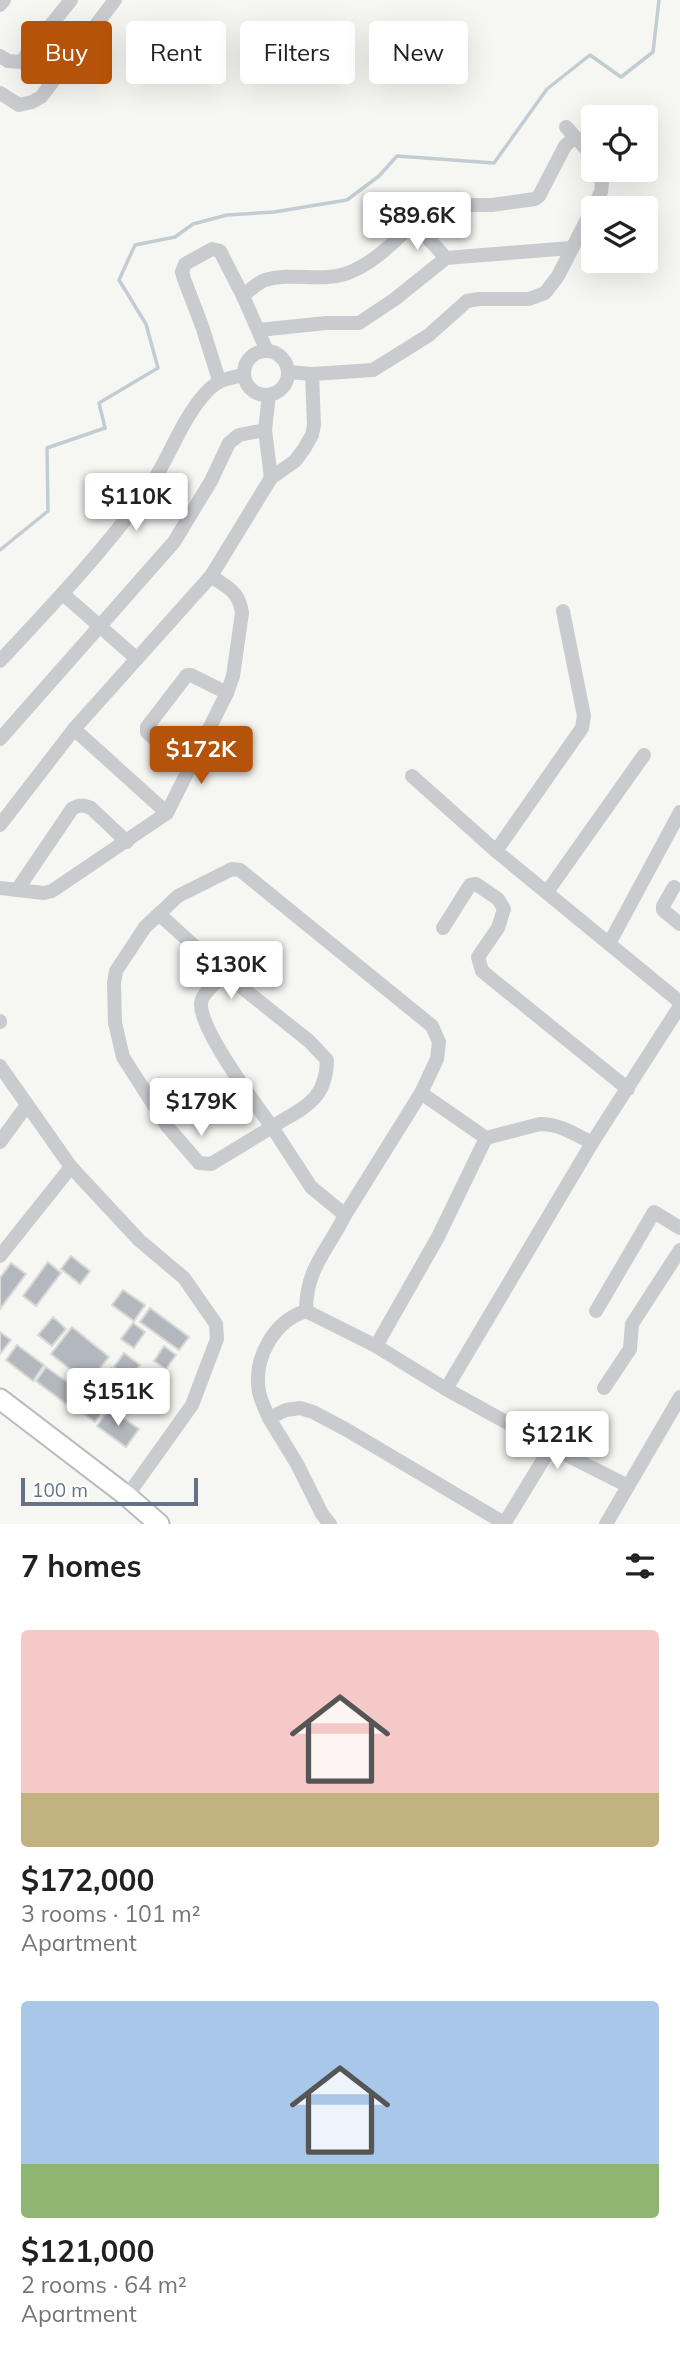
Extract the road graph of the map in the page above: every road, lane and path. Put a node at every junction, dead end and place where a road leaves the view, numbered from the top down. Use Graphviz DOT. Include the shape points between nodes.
graph roads {
  1 [pos="4,0"];
  2 [pos="71,0"];
  3 [pos="115,0"];
  4 [pos="0,5"];
  5 [pos="0,56"];
  6 [pos="0,93"];
  7 [pos="581,144"];
  8 [pos="602,182"];
  9 [pos="414,223"];
  10 [pos="571,248"];
  11 [pos="446,258"];
  12 [pos="243,296"];
  13 [pos="259,330"];
  14 [pos="267,351"];
  15 [pos="288,372"];
  16 [pos="312,374"];
  17 [pos="244,375"];
  18 [pos="219,380"];
  19 [pos="269,395"];
  20 [pos="265,430"];
  21 [pos="271,478"];
  22 [pos="211,576"];
  23 [pos="63,594"];
  24 [pos="563,611"];
  25 [pos="100,627"];
  26 [pos="136,659"];
  27 [pos="0,661"];
  28 [pos="228,693"];
  29 [pos="74,729"];
  30 [pos="0,739"];
  31 [pos="644,755"];
  32 [pos="190,769"];
  33 [pos="412,776"];
  34 [pos="167,813"];
  35 [pos="680,813"];
  36 [pos="0,825"];
  37 [pos="127,842"];
  38 [pos="496,851"];
  39 [pos="674,887"];
  40 [pos="0,888"];
  41 [pos="17,890"];
  42 [pos="547,892"];
  43 [pos="159,915"];
  44 [pos="680,924"];
  45 [pos="443,929"];
  46 [pos="610,942"];
  47 [pos="225,974"];
  48 [pos="680,1004"];
  49 [pos="0,1066"];
  50 [pos="628,1089"];
  51 [pos="421,1093"];
  52 [pos="27,1105"];
  53 [pos="272,1127"];
  54 [pos="486,1138"];
  55 [pos="0,1142"];
  56 [pos="592,1143"];
  57 [pos="71,1167"];
  58 [pos="345,1215"];
  59 [pos="680,1228"];
  60 [pos="680,1250"];
  61 [pos="0,1256"];
  62 [pos="306,1311"];
  63 [pos="596,1311"];
  64 [pos="376,1346"];
  65 [pos="604,1388"];
  66 [pos="446,1389"];
  67 [pos="680,1397"];
  68 [pos="0,1399"];
  69 [pos="268,1418"];
  70 [pos="551,1447"];
  71 [pos="628,1486"];
  72 [pos="127,1496"];
  73 [pos="147,1520"];
  74 [pos="330,1524"];
  75 [pos="504,1524"];
  76 [pos="606,1524"];
  1 -- 4 [label="street"];
  2 -- 5 [label="street" via="21,62"];
  3 -- 6 [label="street" via="41,97 19,105"];
  7 -- 9 [label="street" via="570,132 537,198 492,205 427,202 408,208"];
  8 -- 10 [label="street" via="601,192"];
  9 -- 11 [label="street"];
  9 -- 12 [label="street" via="377,255 344,274 265,280"];
  10 -- 11 [label="street"];
  10 -- 16 [label="street" via="558,276 542,295 467,301 429,335 373,370"];
  11 -- 13 [label="street" via="359,323"];
  12 -- 13 [label="street"];
  12 -- 18 [label="street" via="217,249 185,264 184,279"];
  13 -- 14 [label="street"];
  14 -- 15 [label="street" via="282,358"];
  14 -- 17 [label="street" via="248,360"];
  15 -- 16 [label="street"];
  15 -- 19 [label="street" via="281,390"];
  16 -- 21 [label="street" via="312,435 295,461"];
  17 -- 18 [label="street"];
  17 -- 19 [label="street" via="252,390"];
  18 -- 23 [label="street" via="187,418 148,490"];
  19 -- 20 [label="street"];
  20 -- 21 [label="street"];
  20 -- 25 [label="street" via="239,435 229,443 174,542"];
  21 -- 22 [label="street"];
  22 -- 26 [label="street"];
  22 -- 28 [label="street" via="236,593 242,613"];
  23 -- 25 [label="street"];
  23 -- 27 [label="street"];
  24 -- 38 [label="street" via="584,716 582,728"];
  25 -- 26 [label="street"];
  25 -- 30 [label="street"];
  26 -- 29 [label="street"];
  28 -- 32 [label="street"];
  28 -- 32 [label="street" via="187,675 147,727 150,735"];
  29 -- 34 [label="street"];
  29 -- 36 [label="street"];
  31 -- 42 [label="street"];
  32 -- 34 [label="street"];
  33 -- 38 [label="street"];
  34 -- 37 [label="street"];
  35 -- 46 [label="street"];
  37 -- 41 [label="street" via="52,891"];
  37 -- 41 [label="street" via="91,808 77,806"];
  38 -- 42 [label="street"];
  39 -- 44 [label="street" via="663,910"];
  40 -- 41 [label="street"];
  42 -- 46 [label="street"];
  43 -- 47 [label="street"];
  43 -- 51 [label="street" via="178,896 232,869 240,870 432,1026 439,1042 437,1059"];
  43 -- 53 [label="street" via="145,927 116,971 115,1023 123,1057 167,1126 199,1163 211,1164"];
  45 -- 50 [label="street" via="470,885 476,884 498,899 504,909 498,928 478,957 482,971"];
  46 -- 48 [label="street"];
  47 -- 53 [label="street" via="202,998 206,1028"];
  47 -- 53 [label="street" via="327,1060 326,1079 316,1099"];
  48 -- 50 [label="street"];
  49 -- 52 [label="street"];
  50 -- 56 [label="street"];
  51 -- 54 [label="street"];
  51 -- 58 [label="street"];
  52 -- 55 [label="street"];
  52 -- 57 [label="street"];
  53 -- 58 [label="street" via="310,1187"];
  54 -- 56 [label="street" via="549,1124"];
  54 -- 64 [label="street" via="438,1237"];
  56 -- 66 [label="street"];
  57 -- 61 [label="street"];
  57 -- 72 [label="street" via="139,1240 184,1278 218,1331 192,1405"];
  58 -- 62 [label="street" via="310,1276"];
  59 -- 63 [label="street" via="654,1212"];
  60 -- 65 [label="street" via="632,1324 630,1349"];
  62 -- 64 [label="street"];
  62 -- 69 [label="street" via="273,1333 261,1362 258,1388"];
  64 -- 66 [label="street"];
  66 -- 70 [label="street"];
  67 -- 71 [label="street"];
  68 -- 72 [label="main road"];
  69 -- 74 [label="street"];
  69 -- 75 [label="street" via="300,1408 313,1412"];
  70 -- 71 [label="street"];
  70 -- 75 [label="street"];
  71 -- 76 [label="street"];
  72 -- 73 [label="main road"];
}
